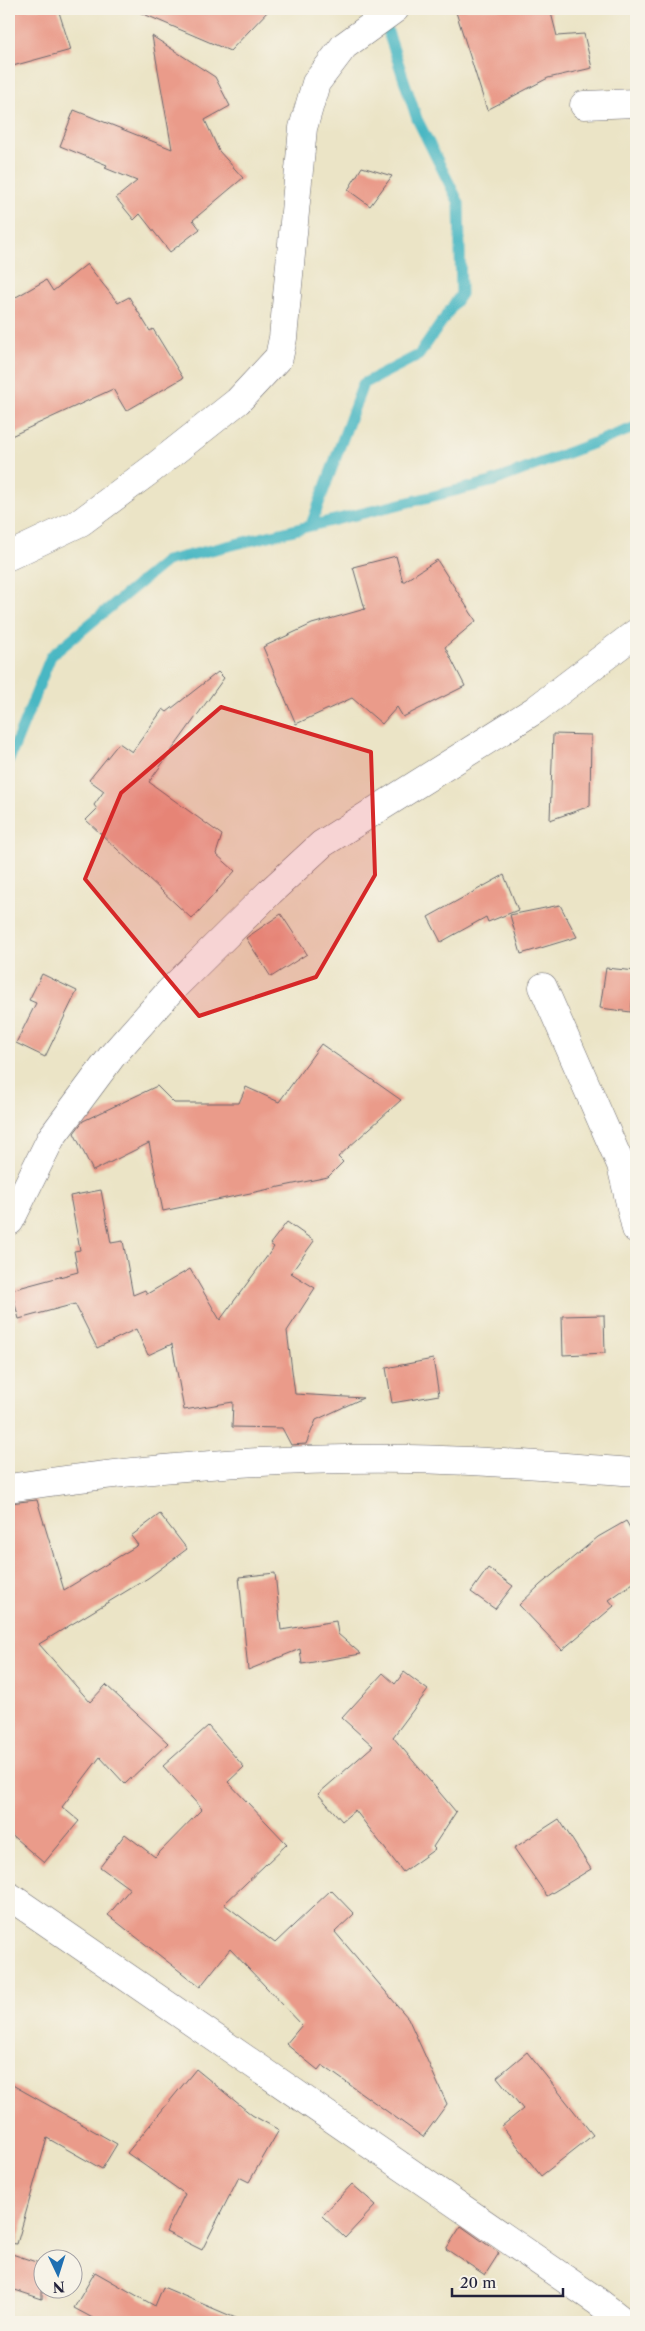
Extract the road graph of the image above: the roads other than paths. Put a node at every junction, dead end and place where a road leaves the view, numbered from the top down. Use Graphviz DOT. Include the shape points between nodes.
graph roads {
  1 [pos="395,9"];
  2 [pos="636,103"];
  3 [pos="584,105"];
  4 [pos="9,556"];
  5 [pos="636,633"];
  6 [pos="543,987"];
  7 [pos="10,1221"];
  8 [pos="636,1228"];
  9 [pos="636,1472"];
  10 [pos="9,1488"];
  11 [pos="9,1896"];
  12 [pos="624,2322"];
  1 -- 4 [label="street" via="344,46 316,83 303,128 279,357 238,401 81,522"];
  2 -- 3 [label="street"];
  5 -- 7 [label="street" via="535,710 322,844 270,892 169,992 112,1056 51,1138"];
  6 -- 8 [label="street" via="621,1165"];
  9 -- 10 [label="street" via="465,1460 281,1461 154,1469"];
  11 -- 12 [label="street"];
}
